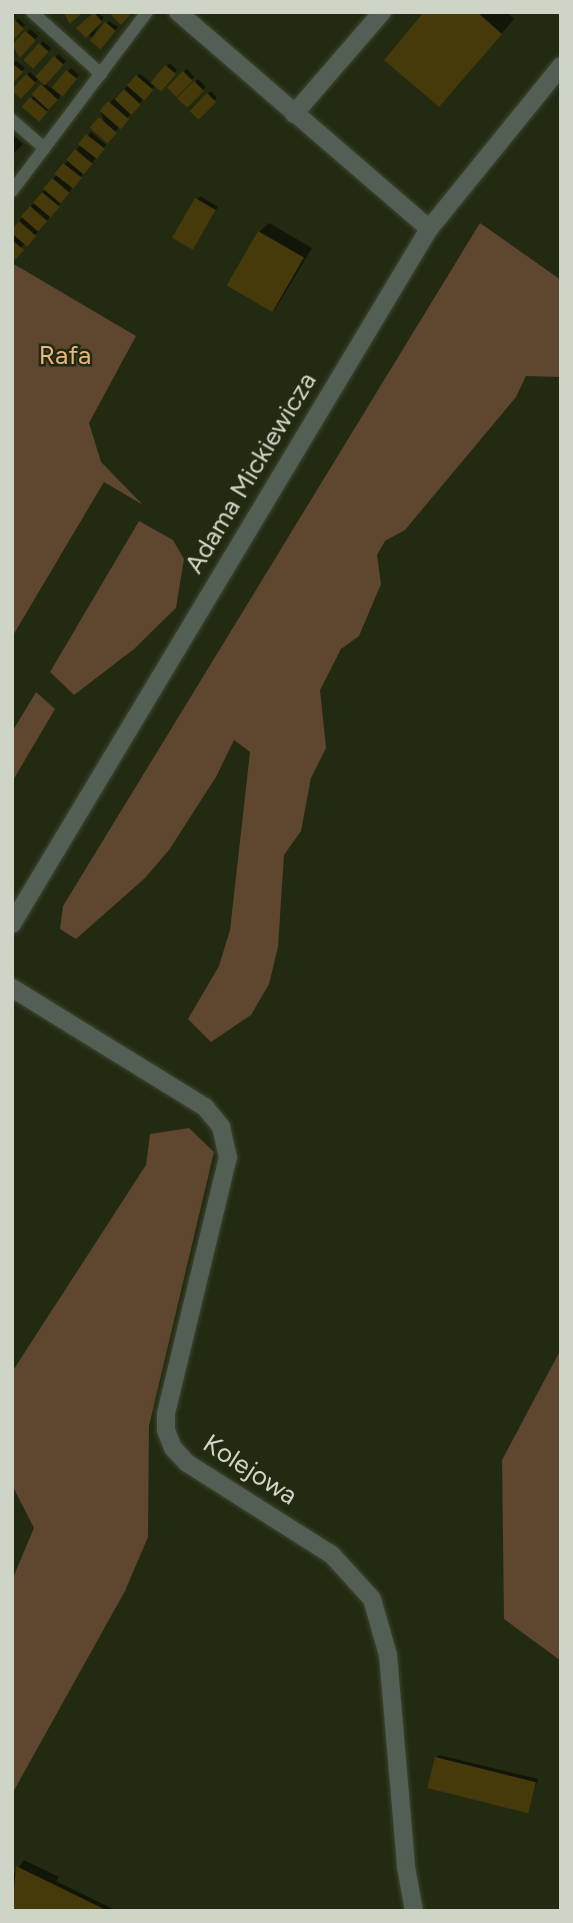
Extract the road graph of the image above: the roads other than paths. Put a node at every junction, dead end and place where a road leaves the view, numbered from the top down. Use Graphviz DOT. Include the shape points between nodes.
graph roads {
  1 [pos="32,12"];
  2 [pos="147,12"];
  3 [pos="178,12"];
  4 [pos="382,12"];
  5 [pos="561,66"];
  6 [pos="101,74"];
  7 [pos="294,114"];
  8 [pos="12,120"];
  9 [pos="44,148"];
  10 [pos="12,191"];
  11 [pos="429,229"];
  12 [pos="12,924"];
  13 [pos="12,988"];
  14 [pos="414,1911"];
  1 -- 6 [label="lane"];
  2 -- 6 [label="lane"];
  3 -- 7 [label="street"];
  4 -- 7 [label="street"];
  5 -- 11 [label="street, Adama Mickiewicza"];
  6 -- 9 [label="lane"];
  7 -- 11 [label="street"];
  8 -- 9 [label="lane"];
  9 -- 10 [label="lane"];
  11 -- 12 [label="street, Adama Mickiewicza"];
  13 -- 14 [label="street, Kolejowa" via="205,1107 221,1128 228,1157 166,1413 166,1430 173,1448 187,1463 332,1555 372,1599 388,1655 406,1867"];
}
